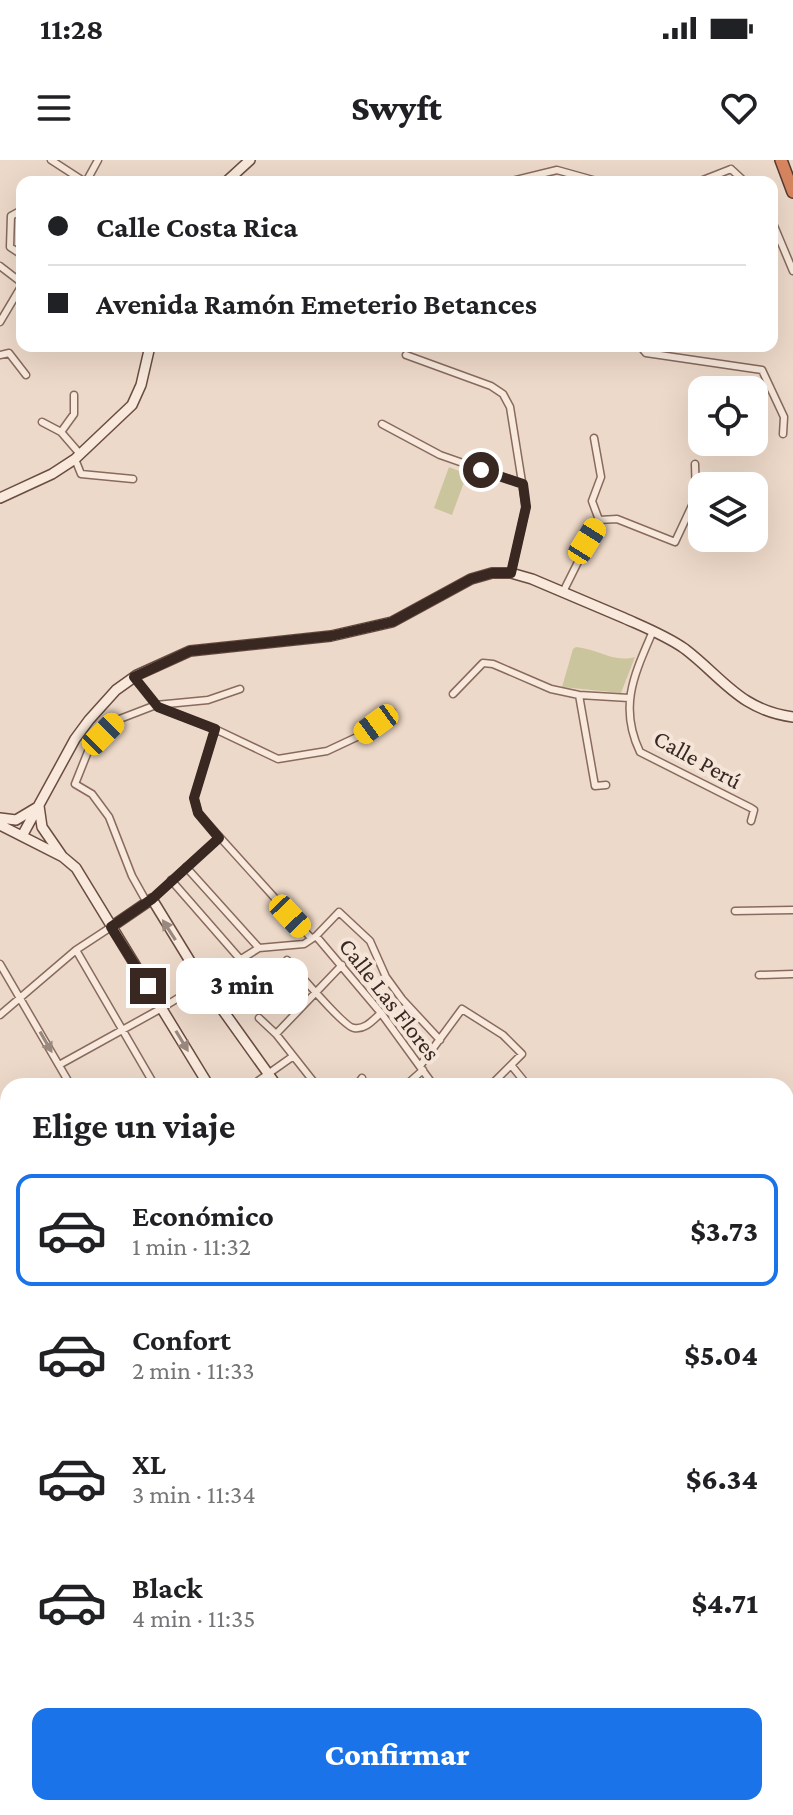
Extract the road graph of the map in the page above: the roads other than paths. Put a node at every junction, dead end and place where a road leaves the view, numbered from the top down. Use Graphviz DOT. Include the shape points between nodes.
graph roads {
  1 [pos="51,160"];
  2 [pos="250,160"];
  3 [pos="734,160"];
  4 [pos="781,160"];
  5 [pos="731,169"];
  6 [pos="76,176"];
  7 [pos="233,176"];
  8 [pos="545,176"];
  9 [pos="578,176"];
  10 [pos="713,176"];
  11 [pos="739,176"];
  12 [pos="793,192"];
  13 [pos="16,213"];
  14 [pos="778,235"];
  15 [pos="16,251"];
  16 [pos="0,266"];
  17 [pos="793,271"];
  18 [pos="16,281"];
  19 [pos="16,294"];
  20 [pos="1,317"];
  21 [pos="147,352"];
  22 [pos="645,352"];
  23 [pos="0,355"];
  24 [pos="406,355"];
  25 [pos="26,375"];
  26 [pos="74,395"];
  27 [pos="42,422"];
  28 [pos="382,424"];
  29 [pos="61,432"];
  30 [pos="783,434"];
  31 [pos="594,438"];
  32 [pos="77,457"];
  33 [pos="695,464"];
  34 [pos="133,479"];
  35 [pos="523,484"];
  36 [pos="0,498"];
  37 [pos="599,520"];
  38 [pos="511,573"];
  39 [pos="563,592"];
  40 [pos="653,631"];
  41 [pos="134,677"];
  42 [pos="240,689"];
  43 [pos="453,694"];
  44 [pos="579,695"];
  45 [pos="629,698"];
  46 [pos="156,705"];
  47 [pos="392,712"];
  48 [pos="793,717"];
  49 [pos="215,729"];
  50 [pos="606,785"];
  51 [pos="39,806"];
  52 [pos="0,818"];
  53 [pos="751,821"];
  54 [pos="0,825"];
  55 [pos="22,836"];
  56 [pos="219,838"];
  57 [pos="63,857"];
  58 [pos="186,867"];
  59 [pos="171,880"];
  60 [pos="149,900"];
  61 [pos="793,910"];
  62 [pos="735,911"];
  63 [pos="111,927"];
  64 [pos="314,937"];
  65 [pos="259,948"];
  66 [pos="76,950"];
  67 [pos="240,959"];
  68 [pos="287,960"];
  69 [pos="0,964"];
  70 [pos="342,965"];
  71 [pos="793,974"];
  72 [pos="759,975"];
  73 [pos="204,984"];
  74 [pos="316,992"];
  75 [pos="21,997"];
  76 [pos="162,1008"];
  77 [pos="381,1013"];
  78 [pos="0,1015"];
  79 [pos="259,1018"];
  80 [pos="123,1030"];
  81 [pos="276,1034"];
  82 [pos="440,1040"];
  83 [pos="292,1057"];
  84 [pos="59,1065"];
  85 [pos="511,1065"];
  86 [pos="421,1068"];
  87 [pos="268,1074"];
  88 [pos="66,1078"];
  89 [pos="150,1078"];
  90 [pos="204,1078"];
  91 [pos="262,1078"];
  92 [pos="271,1078"];
  93 [pos="310,1078"];
  94 [pos="412,1078"];
  95 [pos="428,1078"];
  96 [pos="498,1078"];
  97 [pos="522,1078"];
  1 -- 6 [label="street"];
  2 -- 7 [label="street"];
  3 -- 5 [label="street"];
  4 -- 12 [label="highway"];
  5 -- 10 [label="street"];
  5 -- 11 [label="street"];
  8 -- 9 [label="street" via="557,170"];
  13 -- 15 [label="street" via="11,216 10,247"];
  14 -- 17 [label="street"];
  16 -- 18 [label="street"];
  19 -- 20 [label="street"];
  21 -- 32 [label="street" via="132,405"];
  22 -- 30 [label="street" via="762,370 784,417"];
  23 -- 25 [label="street" via="9,353"];
  24 -- 35 [label="street" via="503,394 510,407"];
  26 -- 29 [label="street" via="74,414"];
  27 -- 29 [label="street"];
  28 -- 35 [label="street" via="440,455"];
  29 -- 32 [label="street"];
  31 -- 37 [label="street" via="601,477 592,501"];
  32 -- 34 [label="street" via="81,474"];
  32 -- 36 [label="street"];
  33 -- 37 [label="street" via="696,497 675,542 617,519"];
  35 -- 38 [label="street" via="526,507"];
  37 -- 39 [label="street"];
  38 -- 39 [label="street"];
  38 -- 41 [label="street" via="471,579 392,622 331,636 190,651"];
  39 -- 40 [label="street"];
  40 -- 45 [label="street, Calle Perú"];
  40 -- 48 [label="street" via="684,649 748,703"];
  41 -- 46 [label="street"];
  41 -- 51 [label="street" via="116,690 75,739"];
  42 -- 46 [label="street" via="208,700"];
  43 -- 44 [label="street" via="483,663"];
  44 -- 45 [label="street"];
  44 -- 50 [label="street" via="595,786"];
  45 -- 53 [label="street, Calle Perú" via="640,752 751,808"];
  46 -- 49 [label="street"];
  46 -- 60 [label="street" via="117,720 89,749 75,784 92,794 109,817 132,876"];
  47 -- 49 [label="street" via="327,751 278,759"];
  49 -- 56 [label="street, Calle Las Flores" via="194,798 198,813"];
  51 -- 52 [label="street" via="16,820"];
  51 -- 55 [label="street"];
  51 -- 57 [label="street" via="42,827"];
  54 -- 55 [label="street"];
  55 -- 57 [label="street"];
  56 -- 58 [label="street"];
  56 -- 64 [label="street, Calle Las Flores"];
  57 -- 63 [label="street" via="76,868"];
  58 -- 59 [label="street"];
  58 -- 65 [label="street"];
  59 -- 60 [label="street"];
  59 -- 67 [label="street"];
  60 -- 63 [label="street"];
  73 -- 60 [label="street, one-way"];
  61 -- 62 [label="street"];
  63 -- 66 [label="street"];
  63 -- 76 [label="street"];
  64 -- 65 [label="street" via="304,944"];
  64 -- 70 [label="street, Calle Las Flores"];
  64 -- 82 [label="street" via="339,912 370,941 394,988"];
  65 -- 67 [label="street"];
  66 -- 75 [label="street"];
  66 -- 80 [label="street"];
  67 -- 73 [label="street"];
  68 -- 74 [label="street"];
  69 -- 75 [label="street"];
  70 -- 74 [label="street"];
  70 -- 77 [label="street, Calle Las Flores"];
  71 -- 72 [label="street"];
  73 -- 76 [label="street"];
  73 -- 87 [label="street"];
  74 -- 77 [label="street" via="345,1026 365,1027"];
  74 -- 81 [label="street"];
  75 -- 78 [label="street"];
  75 -- 84 [label="street, one-way"];
  76 -- 80 [label="street"];
  76 -- 90 [label="street, one-way"];
  77 -- 86 [label="street, Calle Las Flores"];
  79 -- 81 [label="street"];
  80 -- 84 [label="street"];
  80 -- 89 [label="street"];
  81 -- 83 [label="street"];
  82 -- 85 [label="street" via="462,1009 522,1054"];
  82 -- 86 [label="street"];
  83 -- 87 [label="street"];
  83 -- 93 [label="street"];
  84 -- 88 [label="street"];
  85 -- 96 [label="street"];
  85 -- 97 [label="street"];
  86 -- 94 [label="street"];
  86 -- 95 [label="street, Calle Las Flores"];
  87 -- 91 [label="street"];
  87 -- 92 [label="street"];
}
